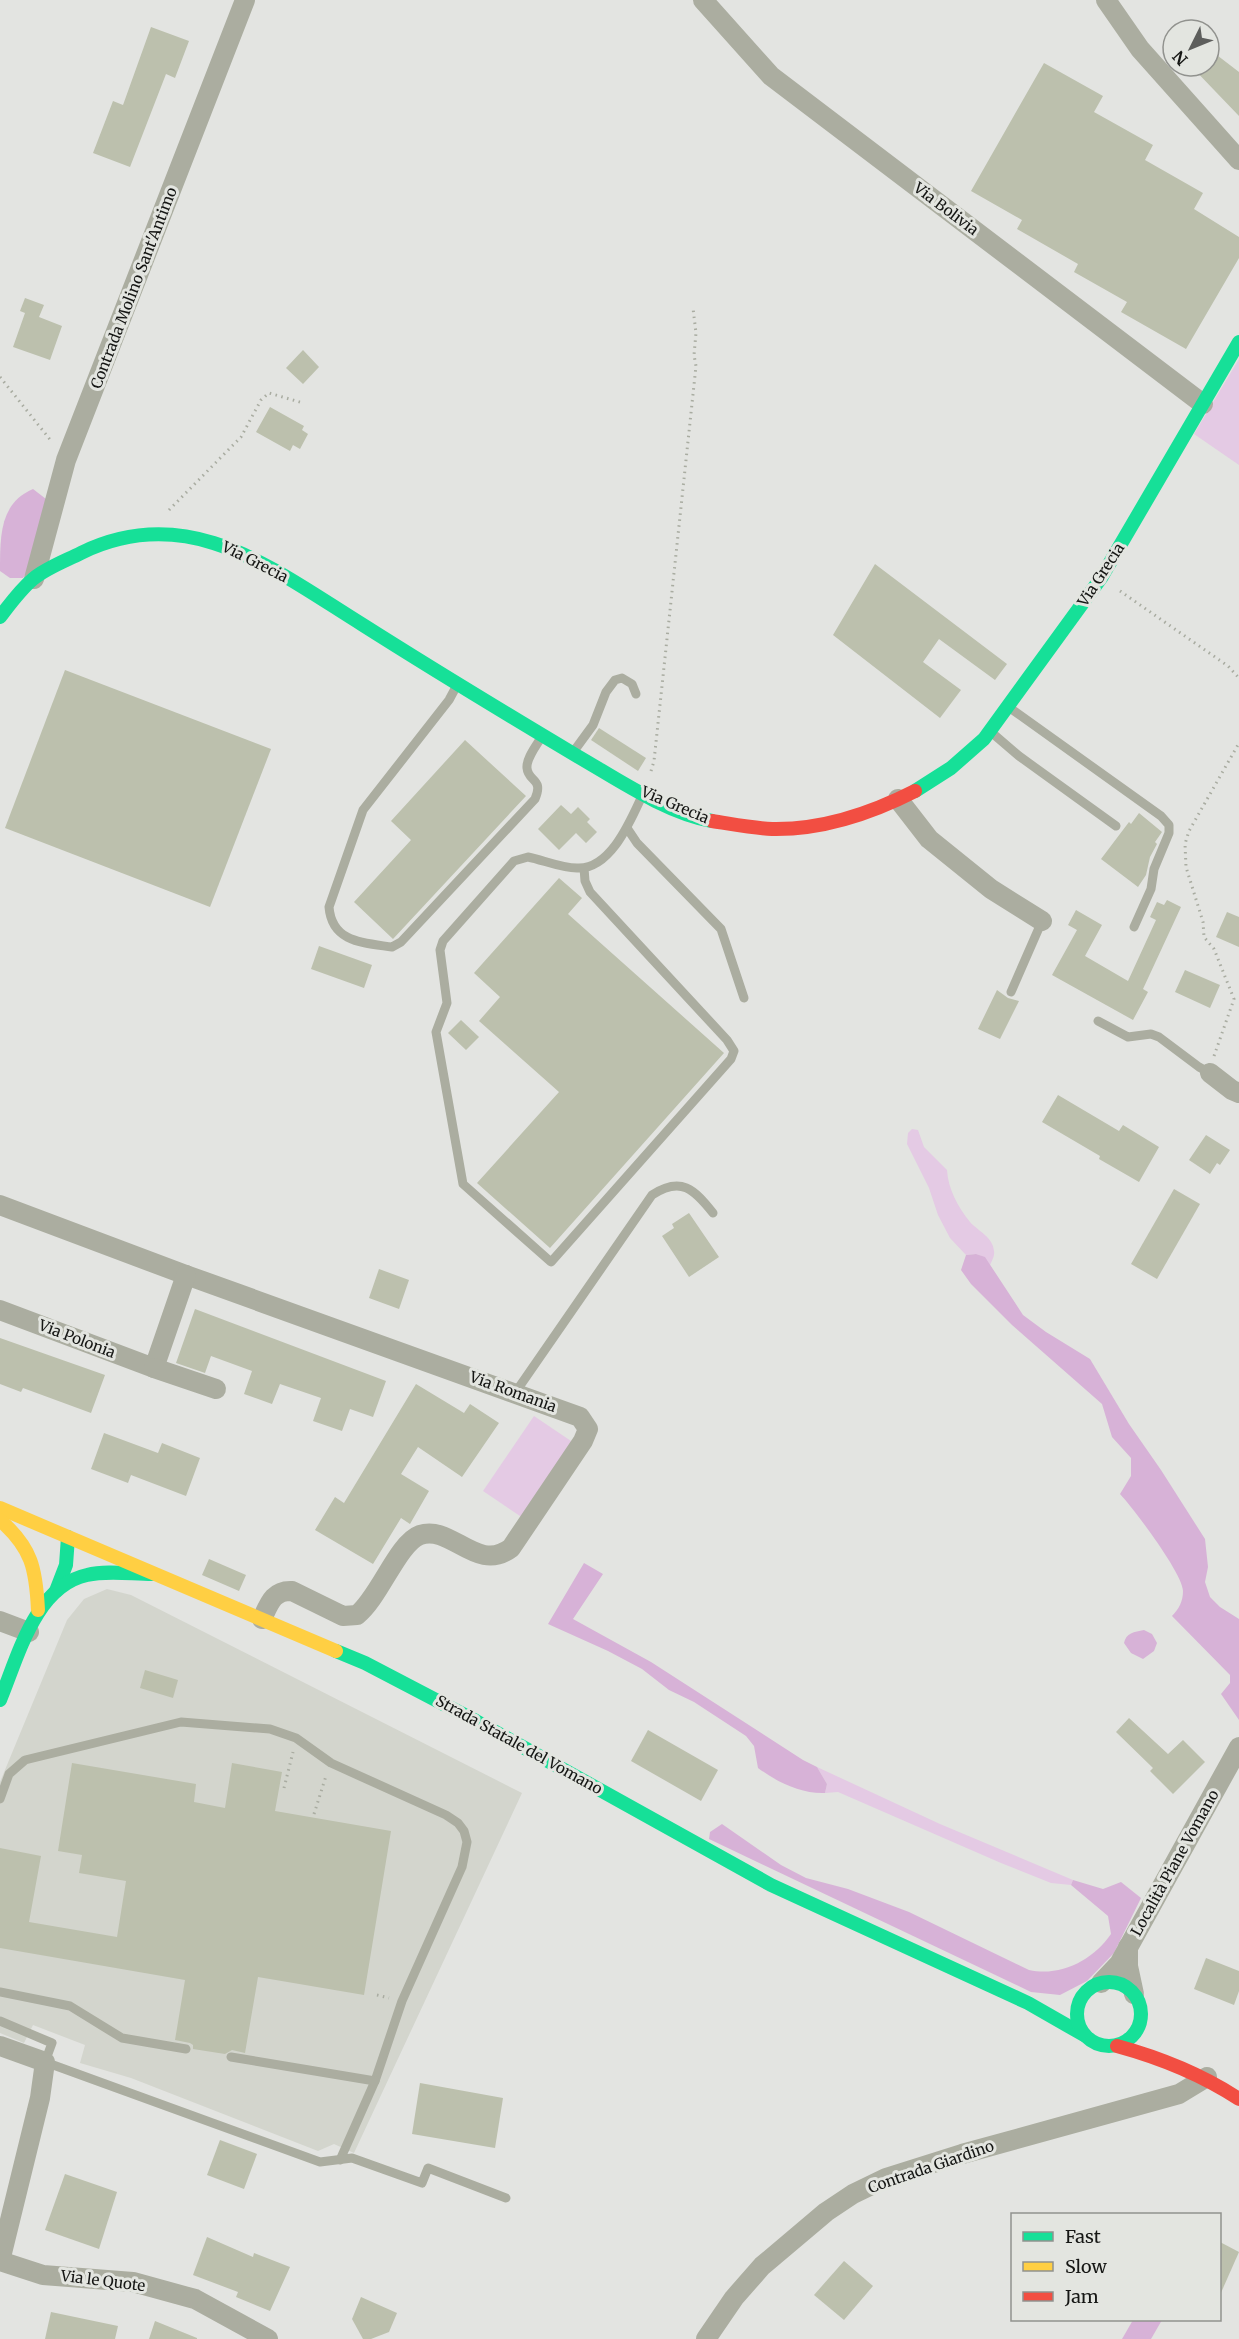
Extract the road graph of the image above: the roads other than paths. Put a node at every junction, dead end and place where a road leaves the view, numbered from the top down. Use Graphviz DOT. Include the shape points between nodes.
graph roads {
  1 [pos="245,0"];
  2 [pos="703,0"];
  3 [pos="1106,0"];
  4 [pos="1239,160"];
  5 [pos="1239,342"];
  6 [pos="1203,404"];
  7 [pos="34,579"];
  8 [pos="0,617"];
  9 [pos="457,684"];
  10 [pos="636,694"];
  11 [pos="1009,707"];
  12 [pos="990,731"];
  13 [pos="542,736"];
  14 [pos="572,753"];
  15 [pos="644,792"];
  16 [pos="898,799"];
  17 [pos="1116,826"];
  18 [pos="627,828"];
  19 [pos="584,868"];
  20 [pos="1042,921"];
  21 [pos="1134,927"];
  22 [pos="1011,992"];
  23 [pos="744,998"];
  24 [pos="1098,1021"];
  25 [pos="1210,1073"];
  26 [pos="1239,1093"];
  27 [pos="0,1205"];
  28 [pos="713,1213"];
  29 [pos="186,1275"];
  30 [pos="0,1310"];
  31 [pos="154,1368"];
  32 [pos="216,1389"];
  33 [pos="515,1393"];
  34 [pos="0,1508"];
  35 [pos="0,1520"];
  36 [pos="68,1537"];
  37 [pos="157,1574"];
  38 [pos="36,1580"];
  39 [pos="56,1591"];
  40 [pos="38,1610"];
  41 [pos="262,1619"];
  42 [pos="0,1621"];
  43 [pos="29,1632"];
  44 [pos="0,1700"];
  45 [pos="1239,1748"];
  46 [pos="0,1799"];
  47 [pos="1128,1947"];
  48 [pos="1093,1987"];
  49 [pos="0,1992"];
  50 [pos="1134,1994"];
  51 [pos="1028,2003"];
  52 [pos="0,2021"];
  53 [pos="1140,2024"];
  54 [pos="1084,2035"];
  55 [pos="0,2046"];
  56 [pos="1118,2046"];
  57 [pos="186,2049"];
  58 [pos="231,2057"];
  59 [pos="1163,2061"];
  60 [pos="45,2062"];
  61 [pos="1207,2077"];
  62 [pos="375,2080"];
  63 [pos="1239,2099"];
  64 [pos="340,2160"];
  65 [pos="506,2198"];
  66 [pos="0,2261"];
  67 [pos="268,2339"];
  68 [pos="706,2339"];
  1 -- 7 [label="street, Contrada Molino Sant'Antimo" via="66,460"];
  2 -- 6 [label="street, Via Bolivia" via="771,76"];
  3 -- 4 [label="street" via="1140,49"];
  5 -- 6 [label="main road, Via Grecia"];
  6 -- 11 [label="main road, Via Grecia" via="1101,578"];
  7 -- 8 [label="main road, Via Grecia"];
  7 -- 9 [label="main road, Via Grecia" via="95,544 120,536 179,534 216,542 262,564"];
  9 -- 13 [label="main road, Via Grecia"];
  9 -- 13 [label="lane" via="449,700 363,810 329,907 335,928 345,937 393,947 401,942 535,798 537,783 527,767"];
  10 -- 14 [label="lane" via="632,684 622,678 615,680 593,725"];
  11 -- 12 [label="main road, Via Grecia"];
  11 -- 21 [label="lane" via="1169,825 1151,889"];
  12 -- 16 [label="main road, Via Grecia" via="951,769"];
  12 -- 17 [label="lane"];
  13 -- 14 [label="main road, Via Grecia"];
  14 -- 15 [label="main road, Via Grecia"];
  15 -- 16 [label="main road, Via Grecia" via="703,819 786,831 867,814"];
  15 -- 18 [label="lane"];
  16 -- 20 [label="street" via="929,839 991,889"];
  18 -- 19 [label="lane" via="602,861"];
  18 -- 23 [label="lane" via="721,929"];
  19 -- 19 [label="lane" via="590,891 734,1051 551,1262 464,1184 436,1032 447,1003 440,950 443,941 514,861 528,857"];
  20 -- 22 [label="lane"];
  24 -- 25 [label="lane" via="1128,1037 1159,1037"];
  25 -- 26 [label="street"];
  27 -- 29 [label="street, Via Romania"];
  28 -- 33 [label="lane" via="678,1184 652,1195"];
  29 -- 31 [label="street"];
  29 -- 33 [label="street, Via Romania"];
  30 -- 31 [label="street, Via Polonia"];
  31 -- 32 [label="street, Via Polonia"];
  33 -- 41 [label="street, Via Romania" via="580,1417 588,1429 511,1548 501,1556 487,1557 441,1537 422,1534 410,1540 357,1615 343,1616 285,1591 274,1596"];
  34 -- 36 [label="main road, Strada Statale del Vomano"];
  35 -- 38 [label="main road" via="29,1551"];
  36 -- 37 [label="main road, Strada Statale del Vomano"];
  36 -- 38 [label="main road" via="47,1559"];
  36 -- 39 [label="main road" via="67,1565"];
  37 -- 39 [label="main road" via="89,1574"];
  37 -- 41 [label="main road, Strada Statale del Vomano"];
  38 -- 40 [label="main road"];
  39 -- 40 [label="main road"];
  40 -- 43 [label="main road"];
  41 -- 51 [label="main road, Strada Statale del Vomano" via="411,1686 771,1885"];
  42 -- 43 [label="street"];
  43 -- 44 [label="main road"];
  45 -- 47 [label="street, Località Piane Vomano"];
  46 -- 62 [label="lane" via="9,1774 25,1760 181,1722 270,1729 296,1738 331,1763 458,1823 467,1842 462,1867 402,2001"];
  47 -- 48 [label="street, Località Piane Vomano" via="1119,1964"];
  47 -- 50 [label="street, Località Piane Vomano"];
  48 -- 50 [label="main road" via="1119,1983"];
  48 -- 51 [label="main road, Strada Statale del Vomano" via="1051,2005"];
  48 -- 54 [label="main road" via="1077,2009"];
  49 -- 57 [label="lane" via="70,2006 122,2038"];
  50 -- 53 [label="main road" via="1140,2003"];
  51 -- 54 [label="main road, Strada Statale del Vomano"];
  52 -- 60 [label="lane" via="52,2043"];
  53 -- 56 [label="main road" via="1131,2038"];
  53 -- 59 [label="main road"];
  54 -- 56 [label="main road" via="1099,2045"];
  55 -- 60 [label="street"];
  56 -- 59 [label="main road"];
  58 -- 62 [label="lane"];
  59 -- 61 [label="main road"];
  60 -- 64 [label="lane" via="320,2162"];
  60 -- 66 [label="street" via="40,2098"];
  61 -- 63 [label="main road"];
  61 -- 68 [label="street, Contrada Giardino" via="1179,2094 963,2154 886,2178 854,2194 826,2212 762,2266"];
  62 -- 64 [label="lane"];
  64 -- 65 [label="lane" via="352,2158 422,2183 428,2168"];
  66 -- 67 [label="street, Via le Quote" via="43,2275 133,2282 195,2299"];
}
